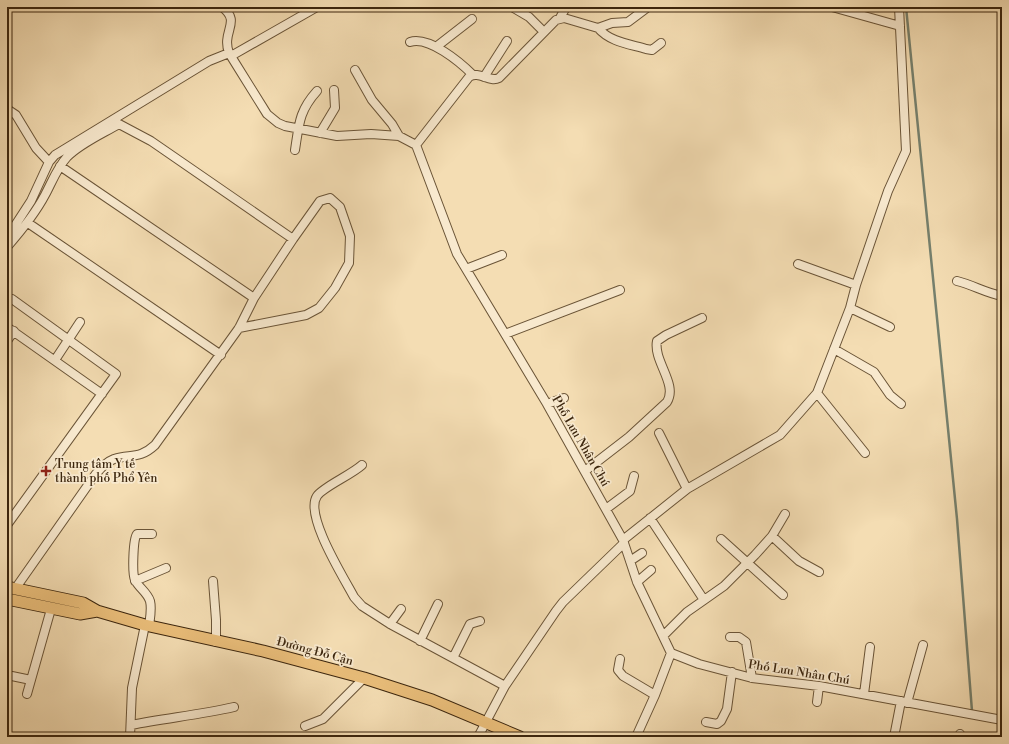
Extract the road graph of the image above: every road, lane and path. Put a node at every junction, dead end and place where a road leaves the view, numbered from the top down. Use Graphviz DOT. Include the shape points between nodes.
graph roads {
  1 [pos="222,7"];
  2 [pos="316,7"];
  3 [pos="512,7"];
  4 [pos="566,7"];
  5 [pos="648,7"];
  6 [pos="832,7"];
  7 [pos="899,7"];
  8 [pos="523,10"];
  9 [pos="560,18"];
  10 [pos="472,19"];
  11 [pos="900,26"];
  12 [pos="598,28"];
  13 [pos="544,31"];
  14 [pos="508,41"];
  15 [pos="410,42"];
  16 [pos="661,43"];
  17 [pos="436,48"];
  18 [pos="230,54"];
  19 [pos="355,70"];
  20 [pos="473,75"];
  21 [pos="484,77"];
  22 [pos="334,90"];
  23 [pos="317,91"];
  24 [pos="7,109"];
  25 [pos="298,129"];
  26 [pos="320,133"];
  27 [pos="399,136"];
  28 [pos="416,144"];
  29 [pos="295,150"];
  30 [pos="49,162"];
  31 [pos="60,166"];
  32 [pos="28,223"];
  33 [pos="10,226"];
  34 [pos="7,238"];
  35 [pos="293,239"];
  36 [pos="7,247"];
  37 [pos="502,255"];
  38 [pos="798,264"];
  39 [pos="466,270"];
  40 [pos="957,281"];
  41 [pos="856,285"];
  42 [pos="620,290"];
  43 [pos="1002,296"];
  44 [pos="254,298"];
  45 [pos="12,299"];
  46 [pos="850,308"];
  47 [pos="702,318"];
  48 [pos="80,322"];
  49 [pos="890,327"];
  50 [pos="239,328"];
  51 [pos="10,329"];
  52 [pos="505,334"];
  53 [pos="68,340"];
  54 [pos="7,341"];
  55 [pos="834,349"];
  56 [pos="221,355"];
  57 [pos="55,360"];
  58 [pos="817,393"];
  59 [pos="102,394"];
  60 [pos="564,398"];
  61 [pos="547,404"];
  62 [pos="901,404"];
  63 [pos="659,433"];
  64 [pos="865,453"];
  65 [pos="362,466"];
  66 [pos="585,471"];
  67 [pos="634,476"];
  68 [pos="687,489"];
  69 [pos="606,509"];
  70 [pos="786,514"];
  71 [pos="650,518"];
  72 [pos="7,526"];
  73 [pos="152,534"];
  74 [pos="772,536"];
  75 [pos="721,539"];
  76 [pos="624,541"];
  77 [pos="642,553"];
  78 [pos="630,561"];
  79 [pos="747,563"];
  80 [pos="166,568"];
  81 [pos="651,570"];
  82 [pos="819,572"];
  83 [pos="135,581"];
  84 [pos="213,581"];
  85 [pos="637,582"];
  86 [pos="11,588"];
  87 [pos="783,594"];
  88 [pos="7,599"];
  89 [pos="704,600"];
  90 [pos="438,604"];
  91 [pos="51,609"];
  92 [pos="401,609"];
  93 [pos="97,611"];
  94 [pos="480,621"];
  95 [pos="390,624"];
  96 [pos="147,625"];
  97 [pos="663,636"];
  98 [pos="730,637"];
  99 [pos="420,641"];
  100 [pos="216,642"];
  101 [pos="923,645"];
  102 [pos="870,647"];
  103 [pos="671,653"];
  104 [pos="452,658"];
  105 [pos="620,659"];
  106 [pos="732,672"];
  107 [pos="7,675"];
  108 [pos="364,678"];
  109 [pos="752,678"];
  110 [pos="31,680"];
  111 [pos="505,686"];
  112 [pos="819,686"];
  113 [pos="27,694"];
  114 [pos="864,694"];
  115 [pos="655,695"];
  116 [pos="817,702"];
  117 [pos="904,702"];
  118 [pos="234,707"];
  119 [pos="1002,720"];
  120 [pos="486,722"];
  121 [pos="706,722"];
  122 [pos="130,725"];
  123 [pos="305,726"];
  124 [pos="130,737"];
  125 [pos="478,737"];
  126 [pos="520,737"];
  127 [pos="636,737"];
  128 [pos="894,737"];
  1 -- 18 [label="street" via="232,19 226,38"];
  2 -- 18 [label="street"];
  3 -- 8 [label="street"];
  4 -- 9 [label="street"];
  5 -- 12 [label="street" via="628,22 612,23"];
  6 -- 11 [label="street"];
  7 -- 11 [label="street"];
  8 -- 13 [label="street"];
  9 -- 12 [label="street"];
  9 -- 13 [label="street"];
  10 -- 17 [label="street"];
  11 -- 41 [label="street" via="906,151 888,191"];
  12 -- 16 [label="street" via="611,40 646,49 652,50"];
  13 -- 21 [label="street" via="499,78 492,80"];
  14 -- 21 [label="street"];
  15 -- 17 [label="street" via="418,40"];
  17 -- 20 [label="street" via="459,62"];
  18 -- 25 [label="street" via="267,114 278,123"];
  18 -- 30 [label="street" via="209,61 137,103 55,155"];
  19 -- 27 [label="street" via="372,100"];
  20 -- 21 [label="street"];
  20 -- 28 [label="street"];
  22 -- 26 [label="street" via="335,108"];
  23 -- 25 [label="street" via="306,103"];
  24 -- 30 [label="street" via="16,115 36,148"];
  25 -- 26 [label="street"];
  25 -- 29 [label="street"];
  26 -- 27 [label="street" via="342,136"];
  27 -- 28 [label="street"];
  28 -- 39 [label="street, Phố Lưu Nhân Chú" via="457,254"];
  30 -- 33 [label="street" via="31,201"];
  31 -- 32 [label="street"];
  31 -- 35 [label="street" via="79,147 119,124 151,141"];
  31 -- 44 [label="street"];
  32 -- 36 [label="street"];
  32 -- 56 [label="street"];
  33 -- 34 [label="street"];
  35 -- 44 [label="street"];
  35 -- 50 [label="street" via="320,201 330,198 340,207 350,243 348,263 335,288 319,308 306,315"];
  37 -- 39 [label="street"];
  38 -- 41 [label="street"];
  39 -- 52 [label="street, Phố Lưu Nhân Chú"];
  40 -- 43 [label="street"];
  41 -- 46 [label="street"];
  42 -- 52 [label="street"];
  44 -- 50 [label="street"];
  45 -- 53 [label="street"];
  46 -- 49 [label="street"];
  46 -- 55 [label="street"];
  47 -- 66 [label="street" via="657,341 656,349 670,389 667,402 625,440"];
  48 -- 53 [label="street"];
  50 -- 56 [label="street"];
  51 -- 54 [label="street"];
  51 -- 57 [label="street"];
  52 -- 61 [label="street, Phố Lưu Nhân Chú"];
  53 -- 57 [label="street"];
  53 -- 59 [label="street" via="116,374"];
  55 -- 58 [label="street"];
  55 -- 62 [label="street" via="874,372 890,395"];
  56 -- 86 [label="street" via="155,445 142,455 114,459 104,464"];
  57 -- 59 [label="street"];
  58 -- 64 [label="street"];
  58 -- 68 [label="street" via="780,435"];
  59 -- 72 [label="street"];
  60 -- 61 [label="street"];
  61 -- 66 [label="street, Phố Lưu Nhân Chú"];
  63 -- 68 [label="street"];
  65 -- 95 [label="street" via="326,488 313,504 319,533 354,597 362,606"];
  66 -- 69 [label="street, Phố Lưu Nhân Chú"];
  67 -- 69 [label="street" via="630,491"];
  68 -- 71 [label="street"];
  69 -- 76 [label="street, Phố Lưu Nhân Chú"];
  70 -- 74 [label="street"];
  71 -- 76 [label="street"];
  71 -- 89 [label="street"];
  73 -- 83 [label="street" via="137,534 135,537"];
  74 -- 79 [label="street"];
  74 -- 82 [label="street" via="799,561"];
  75 -- 79 [label="street"];
  76 -- 78 [label="street, Phố Lưu Nhân Chú"];
  76 -- 111 [label="street" via="563,602"];
  77 -- 78 [label="street"];
  78 -- 85 [label="street, Phố Lưu Nhân Chú"];
  79 -- 87 [label="street"];
  79 -- 89 [label="street" via="724,586"];
  80 -- 83 [label="street"];
  81 -- 85 [label="street"];
  83 -- 96 [label="street" via="148,596 150,603"];
  84 -- 100 [label="street"];
  85 -- 97 [label="street, Phố Lưu Nhân Chú"];
  86 -- 93 [label="main road, Đường Đỗ Cận" via="83,603"];
  88 -- 91 [label="main road, Đường Đỗ Cận"];
  89 -- 97 [label="street" via="686,612"];
  90 -- 99 [label="street"];
  91 -- 93 [label="main road, Đường Đỗ Cận" via="80,614"];
  91 -- 110 [label="street"];
  92 -- 95 [label="street"];
  93 -- 96 [label="main road, Đường Đỗ Cận"];
  94 -- 104 [label="street" via="470,624"];
  95 -- 99 [label="street"];
  96 -- 100 [label="main road, Đường Đỗ Cận"];
  96 -- 122 [label="street" via="132,688"];
  97 -- 103 [label="street, Phố Lưu Nhân Chú"];
  98 -- 109 [label="street" via="739,637 746,642"];
  99 -- 104 [label="street"];
  100 -- 108 [label="main road, Đường Đỗ Cận" via="263,651"];
  101 -- 117 [label="street"];
  102 -- 114 [label="street"];
  103 -- 106 [label="street, Phố Lưu Nhân Chú" via="699,664"];
  103 -- 115 [label="street"];
  104 -- 111 [label="street"];
  105 -- 115 [label="street" via="618,670 623,676"];
  106 -- 109 [label="street, Phố Lưu Nhân Chú"];
  106 -- 121 [label="street" via="725,716 717,724"];
  107 -- 110 [label="street"];
  108 -- 120 [label="main road, Đường Đỗ Cận" via="432,700"];
  108 -- 123 [label="street" via="323,718"];
  109 -- 112 [label="street, Phố Lưu Nhân Chú"];
  110 -- 113 [label="street"];
  111 -- 120 [label="street"];
  112 -- 114 [label="street, Phố Lưu Nhân Chú"];
  112 -- 116 [label="street"];
  114 -- 117 [label="street, Phố Lưu Nhân Chú"];
  115 -- 127 [label="street"];
  117 -- 119 [label="street, Phố Lưu Nhân Chú"];
  117 -- 128 [label="street"];
  118 -- 122 [label="street"];
  120 -- 125 [label="street"];
  120 -- 126 [label="main road, Đường Đỗ Cận"];
  122 -- 124 [label="street"];
}
